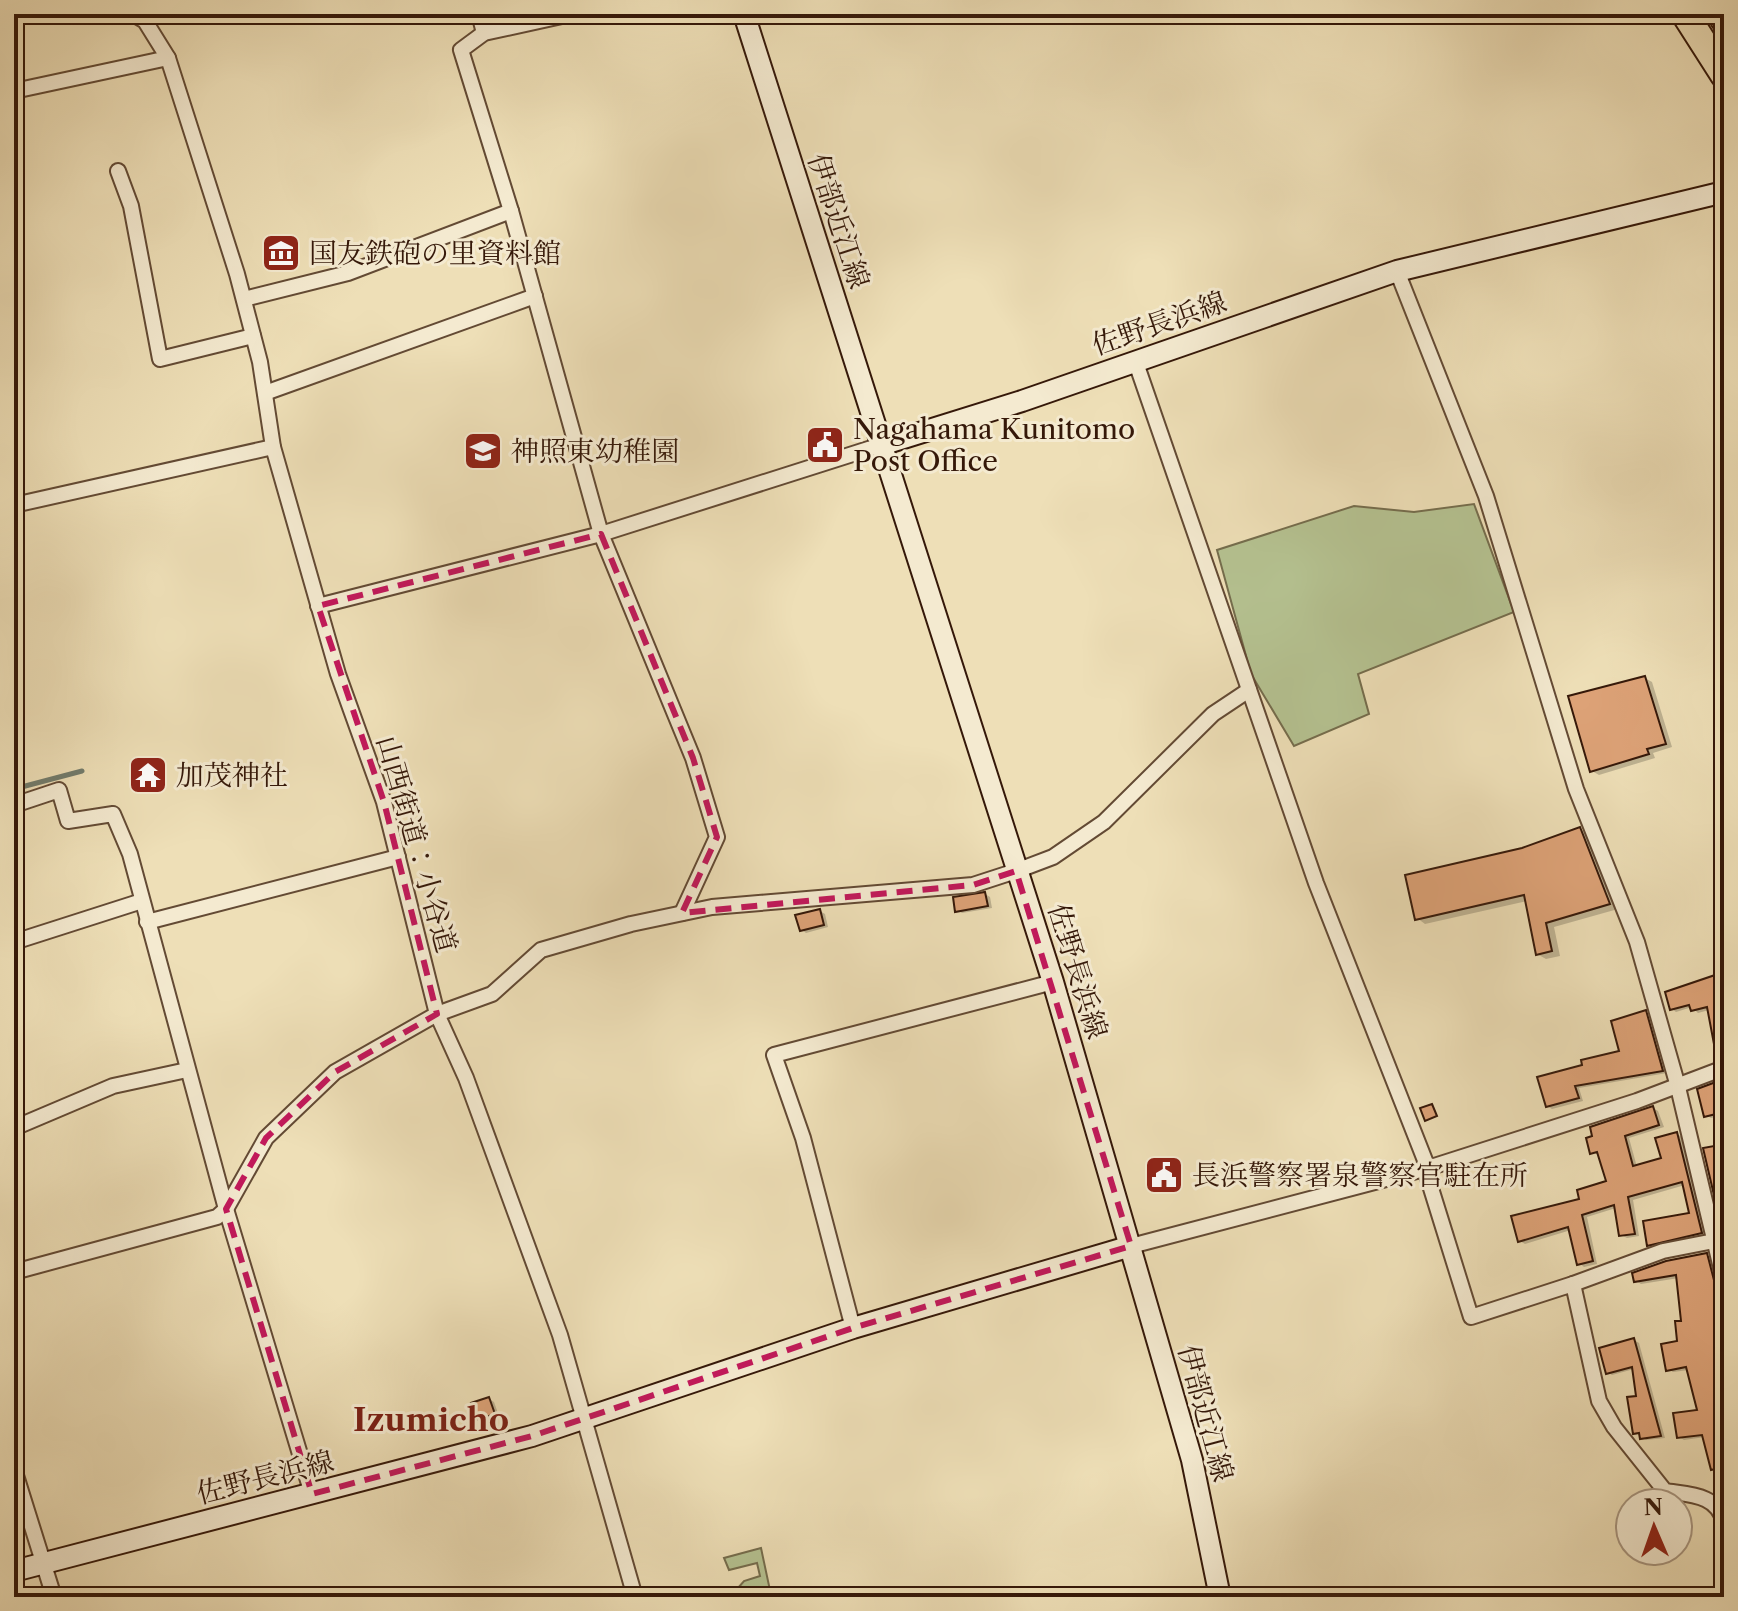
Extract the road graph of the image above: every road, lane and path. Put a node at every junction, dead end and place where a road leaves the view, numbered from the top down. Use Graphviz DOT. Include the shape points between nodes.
graph roads {
  1 [pos="133,14"];
  2 [pos="479,14"];
  3 [pos="571,14"];
  4 [pos="744,14"];
  5 [pos="1685,14"];
  6 [pos="1721,14"];
  7 [pos="1724,19"];
  8 [pos="484,33"];
  9 [pos="168,58"];
  10 [pos="1723,74"];
  11 [pos="14,91"];
  12 [pos="118,171"];
  13 [pos="1724,192"];
  14 [pos="511,211"];
  15 [pos="1397,271"];
  16 [pos="535,296"];
  17 [pos="244,299"];
  18 [pos="253,336"];
  19 [pos="1135,360"];
  20 [pos="265,393"];
  21 [pos="881,445"];
  22 [pos="273,447"];
  23 [pos="14,505"];
  24 [pos="601,534"];
  25 [pos="318,606"];
  26 [pos="1249,690"];
  27 [pos="14,805"];
  28 [pos="398,857"];
  29 [pos="1016,871"];
  30 [pos="142,901"];
  31 [pos="682,913"];
  32 [pos="147,922"];
  33 [pos="14,942"];
  34 [pos="1053,982"];
  35 [pos="437,1014"];
  36 [pos="1724,1068"];
  37 [pos="187,1070"];
  38 [pos="1677,1083"];
  39 [pos="14,1128"];
  40 [pos="1427,1168"];
  41 [pos="226,1209"];
  42 [pos="1714,1241"];
  43 [pos="1131,1246"];
  44 [pos="14,1272"];
  45 [pos="1724,1281"];
  46 [pos="1573,1284"];
  47 [pos="853,1328"];
  48 [pos="585,1417"];
  49 [pos="14,1469"];
  50 [pos="312,1494"];
  51 [pos="1724,1522"];
  52 [pos="44,1561"];
  53 [pos="14,1571"];
  54 [pos="54,1597"];
  55 [pos="635,1597"];
  56 [pos="1220,1597"];
  1 -- 9 [label="street, 山西街道：小谷道" via="145,21"];
  2 -- 8 [label="street"];
  3 -- 8 [label="street"];
  4 -- 21 [label="main road, 伊部近江線"];
  5 -- 10 [label="highway"];
  6 -- 7 [label="highway"];
  8 -- 14 [label="street" via="461,50"];
  9 -- 11 [label="street"];
  9 -- 17 [label="street, 山西街道：小谷道"];
  12 -- 18 [label="street" via="131,206 160,359"];
  13 -- 15 [label="main road, 佐野長浜線"];
  14 -- 16 [label="street"];
  14 -- 17 [label="street" via="348,273"];
  15 -- 19 [label="main road, 佐野長浜線"];
  15 -- 38 [label="street" via="1486,496 1576,789 1637,942"];
  16 -- 20 [label="street"];
  16 -- 24 [label="street"];
  17 -- 18 [label="street, 山西街道：小谷道"];
  18 -- 20 [label="street, 山西街道：小谷道"];
  19 -- 21 [label="main road, 佐野長浜線"];
  19 -- 26 [label="street"];
  20 -- 22 [label="street, 山西街道：小谷道"];
  21 -- 24 [label="street"];
  21 -- 29 [label="main road, 佐野長浜線"];
  22 -- 23 [label="street"];
  22 -- 25 [label="street, 山西街道：小谷道"];
  24 -- 25 [label="street"];
  24 -- 31 [label="street" via="693,758 717,837"];
  25 -- 28 [label="street, 山西街道：小谷道"];
  26 -- 29 [label="street" via="1213,714 1104,822 1053,857"];
  26 -- 40 [label="street" via="1316,883"];
  27 -- 30 [label="street" via="59,790 68,821 113,814"];
  28 -- 32 [label="street"];
  28 -- 35 [label="street, 山西街道：小谷道"];
  29 -- 31 [label="street" via="973,885"];
  29 -- 34 [label="main road, 佐野長浜線"];
  30 -- 32 [label="street"];
  30 -- 33 [label="street"];
  31 -- 35 [label="street" via="541,950 492,994"];
  32 -- 37 [label="street"];
  34 -- 43 [label="main road, 佐野長浜線"];
  34 -- 47 [label="street" via="774,1055 803,1138"];
  35 -- 41 [label="street" via="335,1072 266,1138"];
  35 -- 48 [label="street, 山西街道：小谷道" via="486,1131"];
  36 -- 38 [label="street"];
  37 -- 39 [label="street" via="113,1086"];
  37 -- 41 [label="street"];
  38 -- 40 [label="street" via="1637,1101"];
  38 -- 42 [label="street"];
  40 -- 43 [label="street"];
  40 -- 46 [label="street" via="1471,1317"];
  41 -- 44 [label="street" via="217,1217"];
  41 -- 50 [label="street"];
  42 -- 45 [label="street"];
  42 -- 46 [label="street" via="1663,1251"];
  43 -- 47 [label="main road, 佐野長浜線"];
  43 -- 56 [label="main road, 伊部近江線" via="1192,1460"];
  46 -- 51 [label="street" via="1599,1401 1614,1427 1665,1491 1707,1498 1721,1509"];
  47 -- 48 [label="main road, 佐野長浜線"];
  48 -- 50 [label="main road, 佐野長浜線"];
  48 -- 55 [label="street, 山西街道：小谷道"];
  49 -- 52 [label="street"];
  50 -- 52 [label="main road, 佐野長浜線"];
  52 -- 53 [label="main road, 佐野長浜線"];
  52 -- 54 [label="street"];
}
